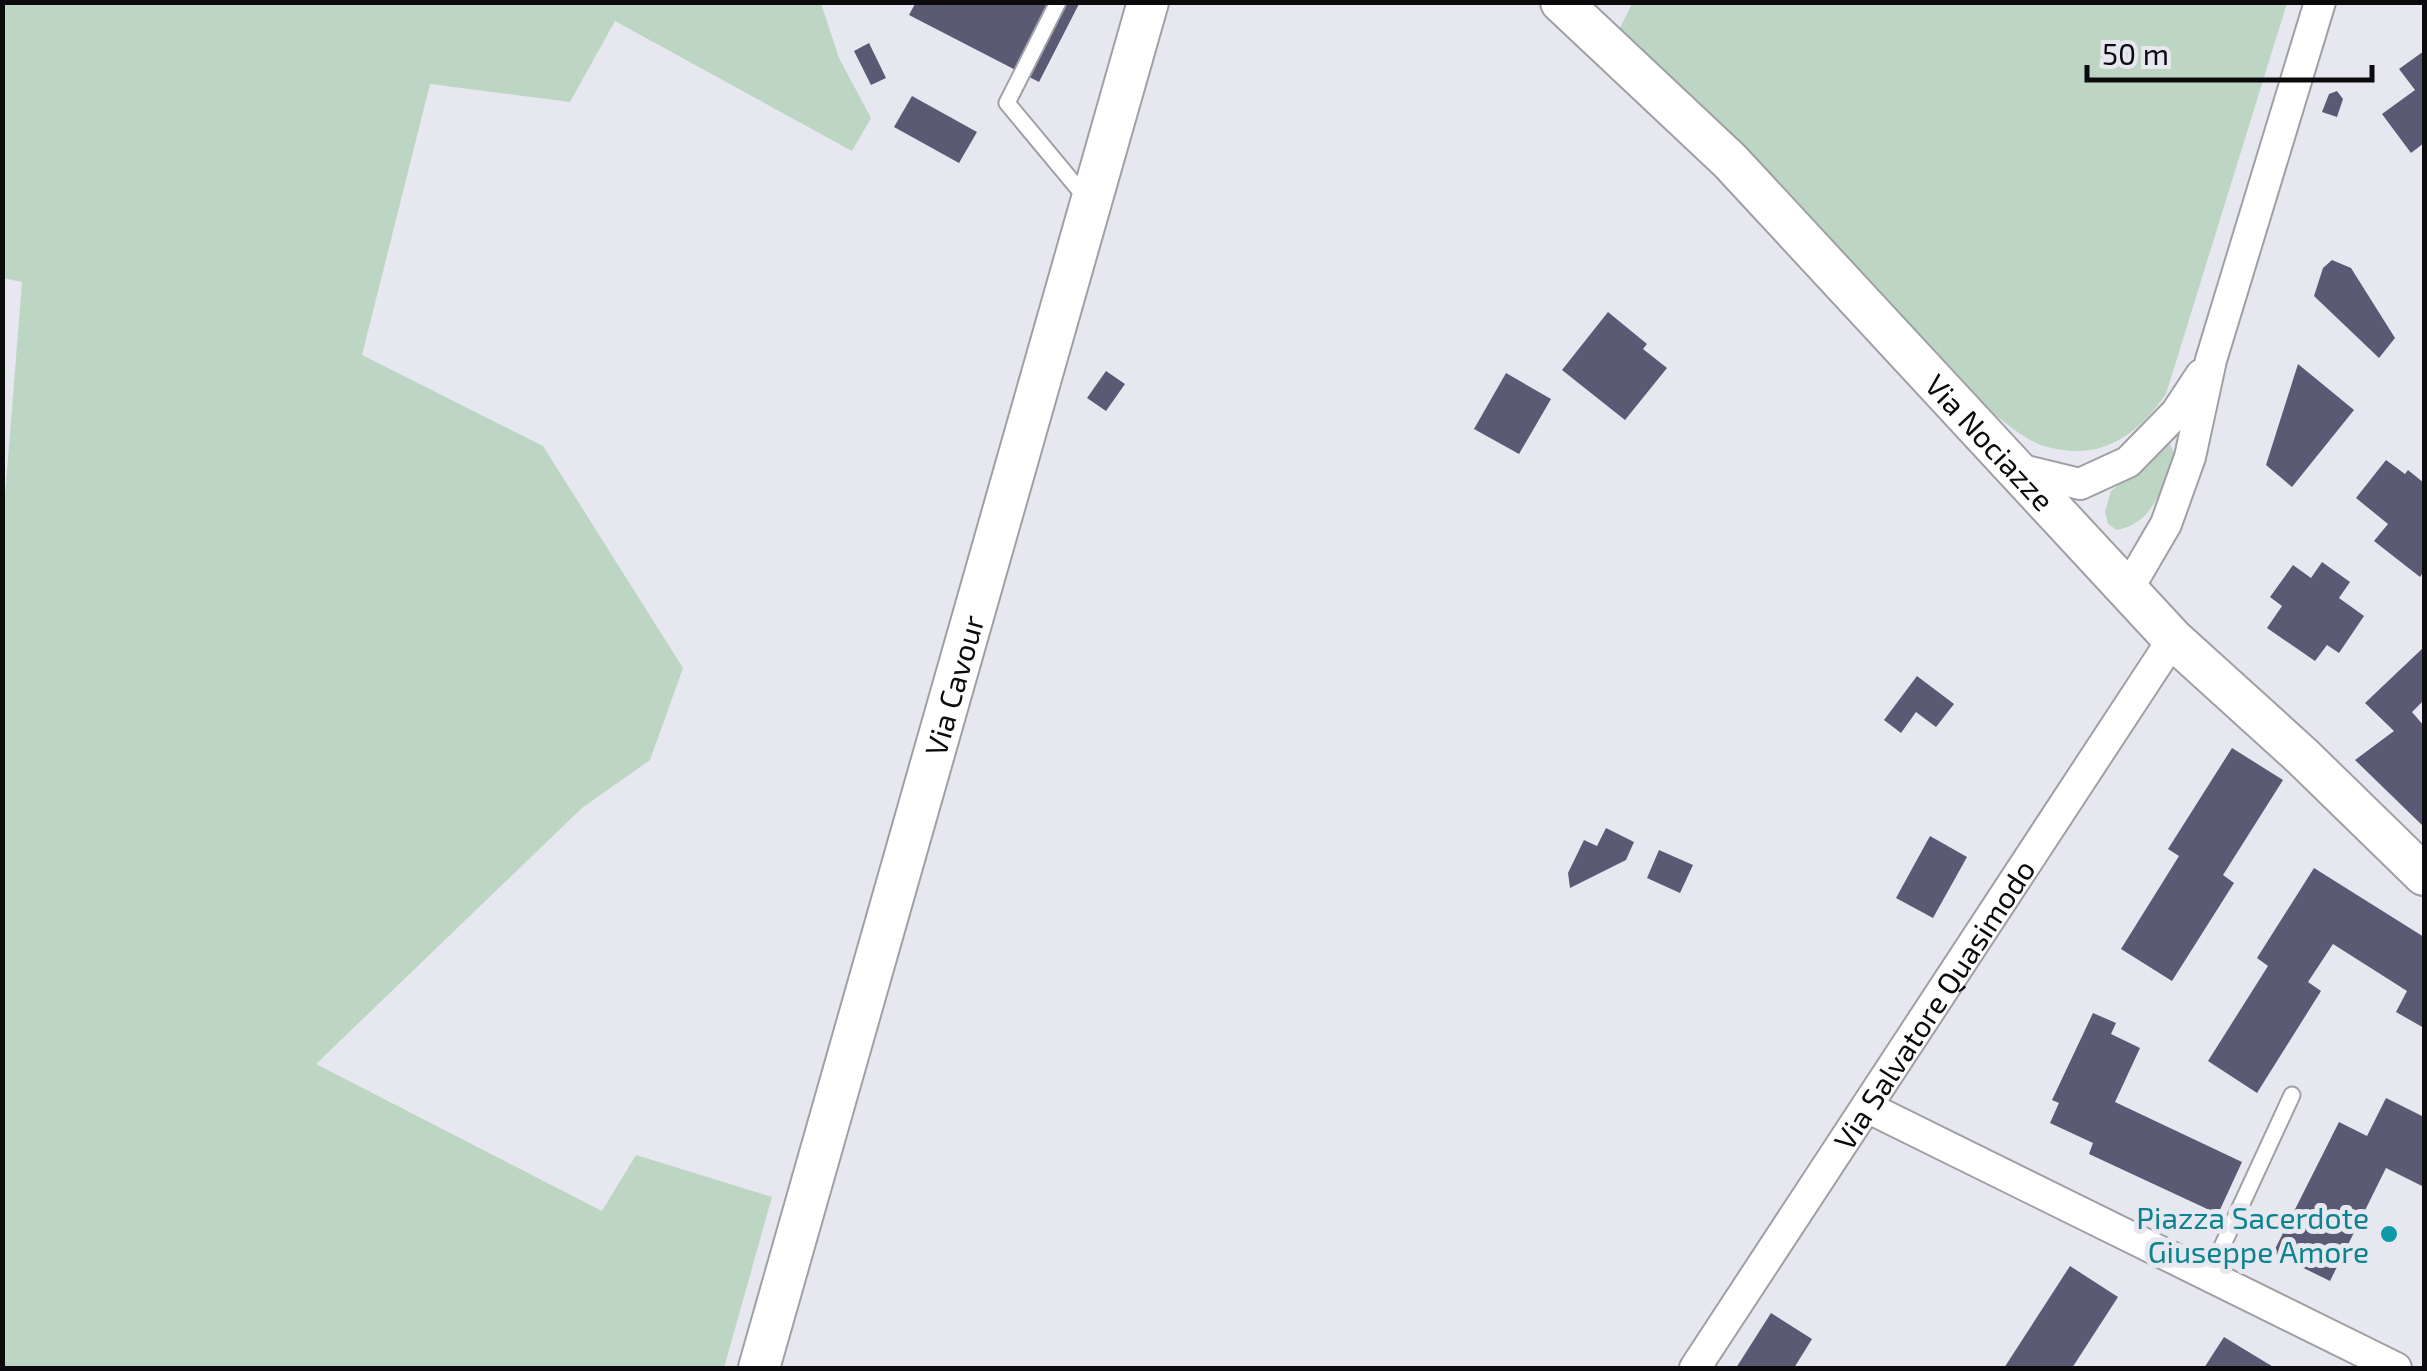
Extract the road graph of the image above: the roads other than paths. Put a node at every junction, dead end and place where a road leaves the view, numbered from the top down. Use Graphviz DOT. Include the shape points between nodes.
graph roads {
  1 [pos="1058,2"];
  2 [pos="1148,2"];
  3 [pos="1561,2"];
  4 [pos="2320,2"];
  5 [pos="1091,204"];
  6 [pos="2211,360"];
  7 [pos="2012,468"];
  8 [pos="2080,484"];
  9 [pos="2073,532"];
  10 [pos="2128,589"];
  11 [pos="2173,639"];
  12 [pos="2424,875"];
  13 [pos="2292,1095"];
  14 [pos="1869,1108"];
  15 [pos="2208,1277"];
  16 [pos="759,1368"];
  17 [pos="1695,1368"];
  18 [pos="2396,1368"];
  1 -- 5 [label="lane" via="1007,103"];
  2 -- 5 [label="street, Via Cavour"];
  3 -- 7 [label="street, Via Nociazze" via="1730,161"];
  4 -- 6 [label="street"];
  5 -- 16 [label="street, Via Cavour"];
  6 -- 8 [label="street" via="2176,413 2128,462"];
  6 -- 10 [label="street" via="2190,457 2166,524"];
  7 -- 8 [label="street"];
  7 -- 9 [label="street, Via Nociazze"];
  8 -- 9 [label="street"];
  9 -- 10 [label="street, Via Nociazze"];
  10 -- 11 [label="street, Via Nociazze"];
  11 -- 12 [label="street, Via Nociazze"];
  11 -- 14 [label="street, Via Salvatore Quasimodo"];
  13 -- 15 [label="lane"];
  14 -- 15 [label="street"];
  14 -- 17 [label="street, Via Salvatore Quasimodo"];
  15 -- 18 [label="street"];
}
